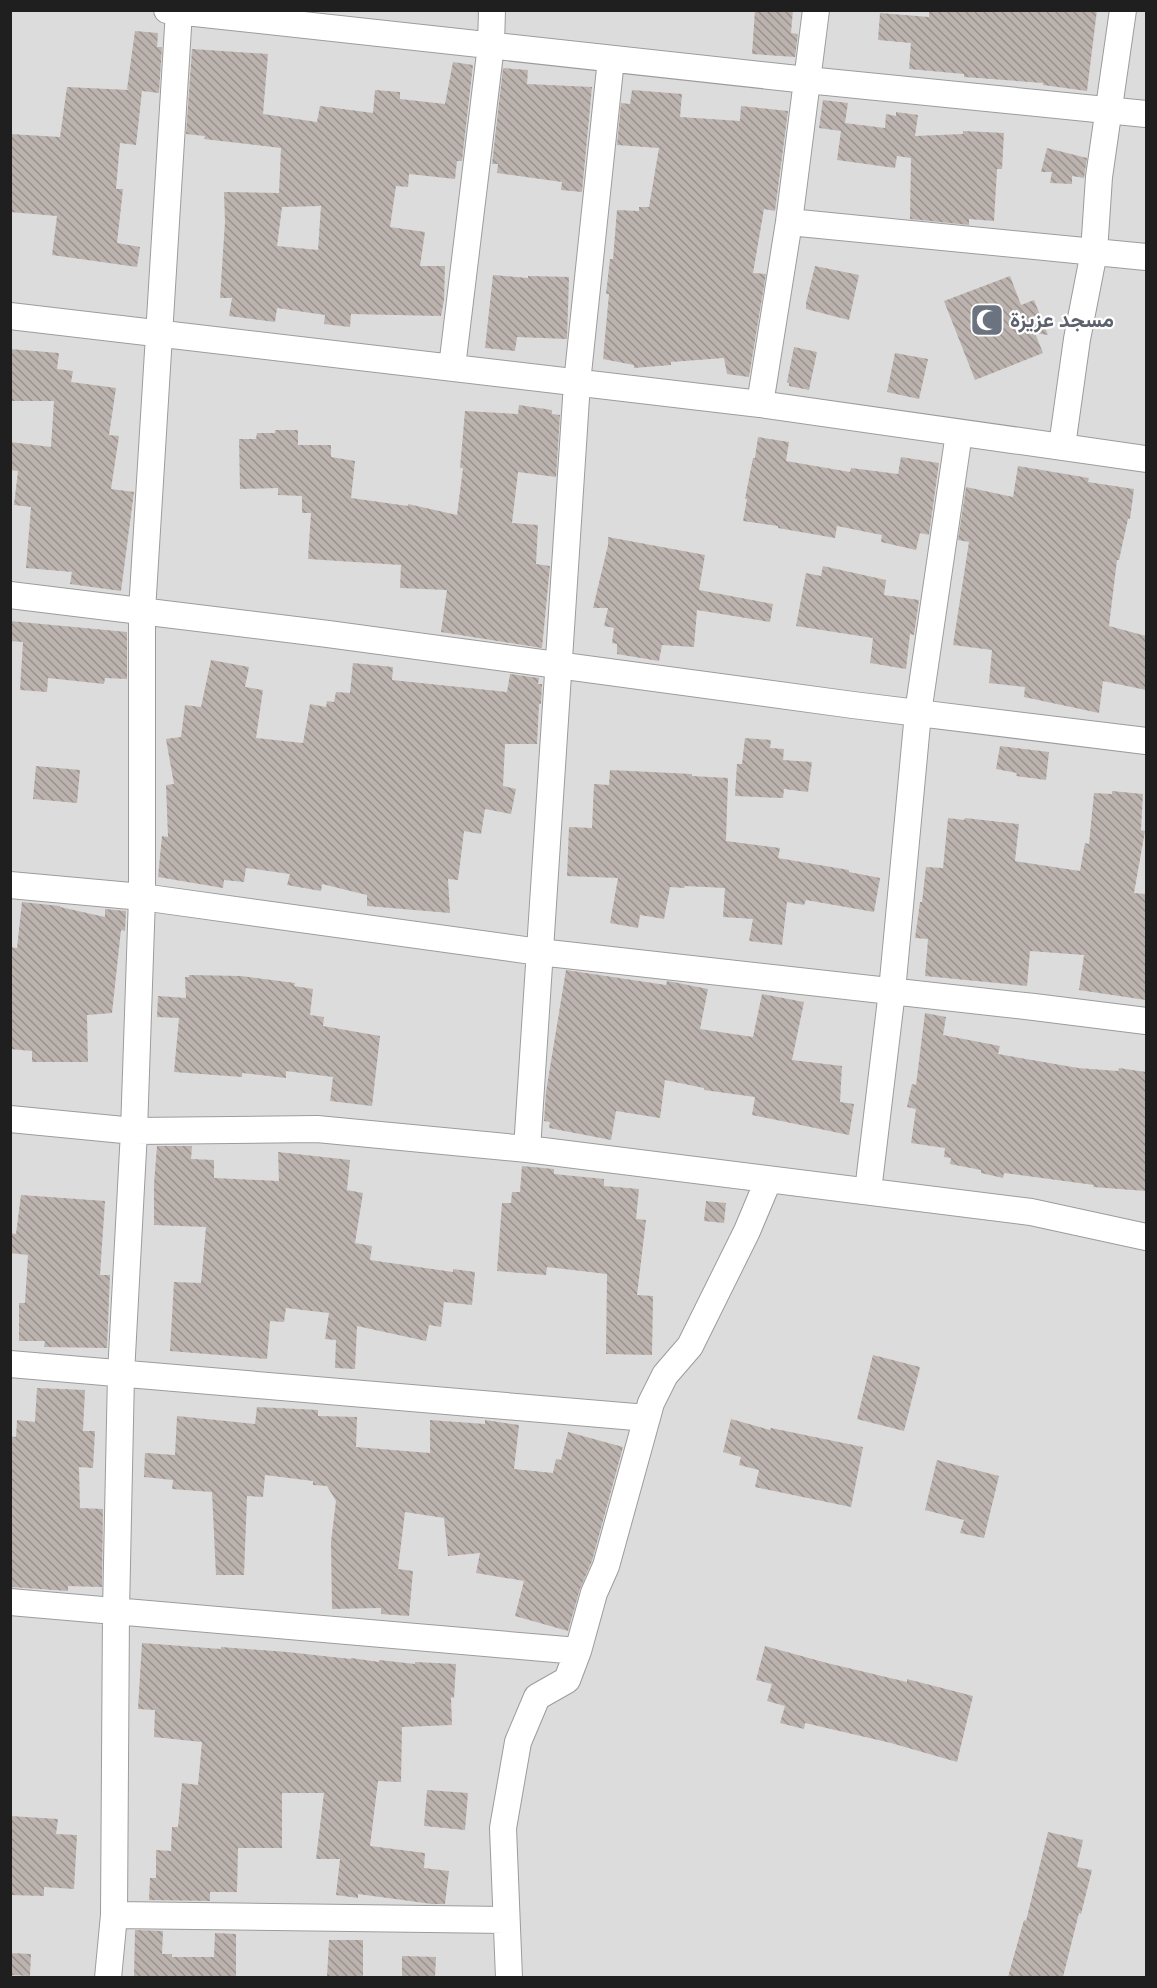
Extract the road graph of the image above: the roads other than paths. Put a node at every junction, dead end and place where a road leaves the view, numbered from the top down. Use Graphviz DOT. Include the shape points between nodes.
graph roads {
  1 [pos="492,10"];
  2 [pos="816,10"];
  3 [pos="1123,10"];
  4 [pos="173,11"];
  5 [pos="491,45"];
  6 [pos="611,59"];
  7 [pos="807,80"];
  8 [pos="1110,111"];
  9 [pos="1146,114"];
  10 [pos="789,222"];
  11 [pos="1094,252"];
  12 [pos="1146,257"];
  13 [pos="10,316"];
  14 [pos="160,334"];
  15 [pos="452,367"];
  16 [pos="577,383"];
  17 [pos="760,404"];
  18 [pos="959,433"];
  19 [pos="1062,446"];
  20 [pos="1146,459"];
  21 [pos="10,595"];
  22 [pos="142,611"];
  23 [pos="559,665"];
  24 [pos="918,713"];
  25 [pos="1146,741"];
  26 [pos="10,885"];
  27 [pos="142,897"];
  28 [pos="539,952"];
  29 [pos="892,991"];
  30 [pos="1146,1021"];
  31 [pos="10,1119"];
  32 [pos="134,1131"];
  33 [pos="527,1149"];
  34 [pos="768,1181"];
  35 [pos="868,1191"];
  36 [pos="1146,1237"];
  37 [pos="10,1364"];
  38 [pos="121,1374"];
  39 [pos="647,1418"];
  40 [pos="10,1602"];
  41 [pos="116,1611"];
  42 [pos="578,1651"];
  43 [pos="114,1915"];
  44 [pos="506,1920"];
  45 [pos="108,1977"];
  46 [pos="508,1977"];
  1 -- 5 [label="street"];
  2 -- 7 [label="street"];
  3 -- 8 [label="street"];
  4 -- 5 [label="street"];
  4 -- 14 [label="street"];
  5 -- 6 [label="street"];
  5 -- 15 [label="street"];
  6 -- 7 [label="street"];
  6 -- 16 [label="street"];
  7 -- 8 [label="street"];
  7 -- 10 [label="street"];
  8 -- 9 [label="street"];
  8 -- 11 [label="street" via="1099,177"];
  10 -- 11 [label="street"];
  10 -- 17 [label="street"];
  11 -- 12 [label="street"];
  11 -- 19 [label="street"];
  13 -- 14 [label="street"];
  14 -- 15 [label="street"];
  14 -- 22 [label="street"];
  15 -- 16 [label="street"];
  16 -- 17 [label="street"];
  16 -- 23 [label="street"];
  17 -- 18 [label="street"];
  18 -- 19 [label="street"];
  18 -- 24 [label="street"];
  19 -- 20 [label="street"];
  21 -- 22 [label="street"];
  22 -- 23 [label="street"];
  22 -- 27 [label="street"];
  23 -- 24 [label="street"];
  23 -- 28 [label="street"];
  24 -- 25 [label="street"];
  24 -- 29 [label="street"];
  26 -- 27 [label="street"];
  27 -- 28 [label="street"];
  27 -- 32 [label="street"];
  28 -- 29 [label="street"];
  28 -- 33 [label="street"];
  29 -- 30 [label="street"];
  29 -- 35 [label="street"];
  31 -- 32 [label="street"];
  32 -- 33 [label="street" via="317,1129"];
  32 -- 38 [label="street"];
  33 -- 34 [label="street"];
  34 -- 35 [label="street"];
  34 -- 39 [label="street" via="690,1346 665,1375"];
  35 -- 36 [label="street" via="1031,1212"];
  37 -- 38 [label="street"];
  38 -- 39 [label="street"];
  38 -- 41 [label="street"];
  39 -- 42 [label="street"];
  40 -- 41 [label="street"];
  41 -- 42 [label="street"];
  41 -- 43 [label="street"];
  42 -- 44 [label="street" via="567,1680 537,1697 518,1742 503,1828"];
  43 -- 44 [label="street"];
  43 -- 45 [label="street"];
  44 -- 46 [label="street"];
}
